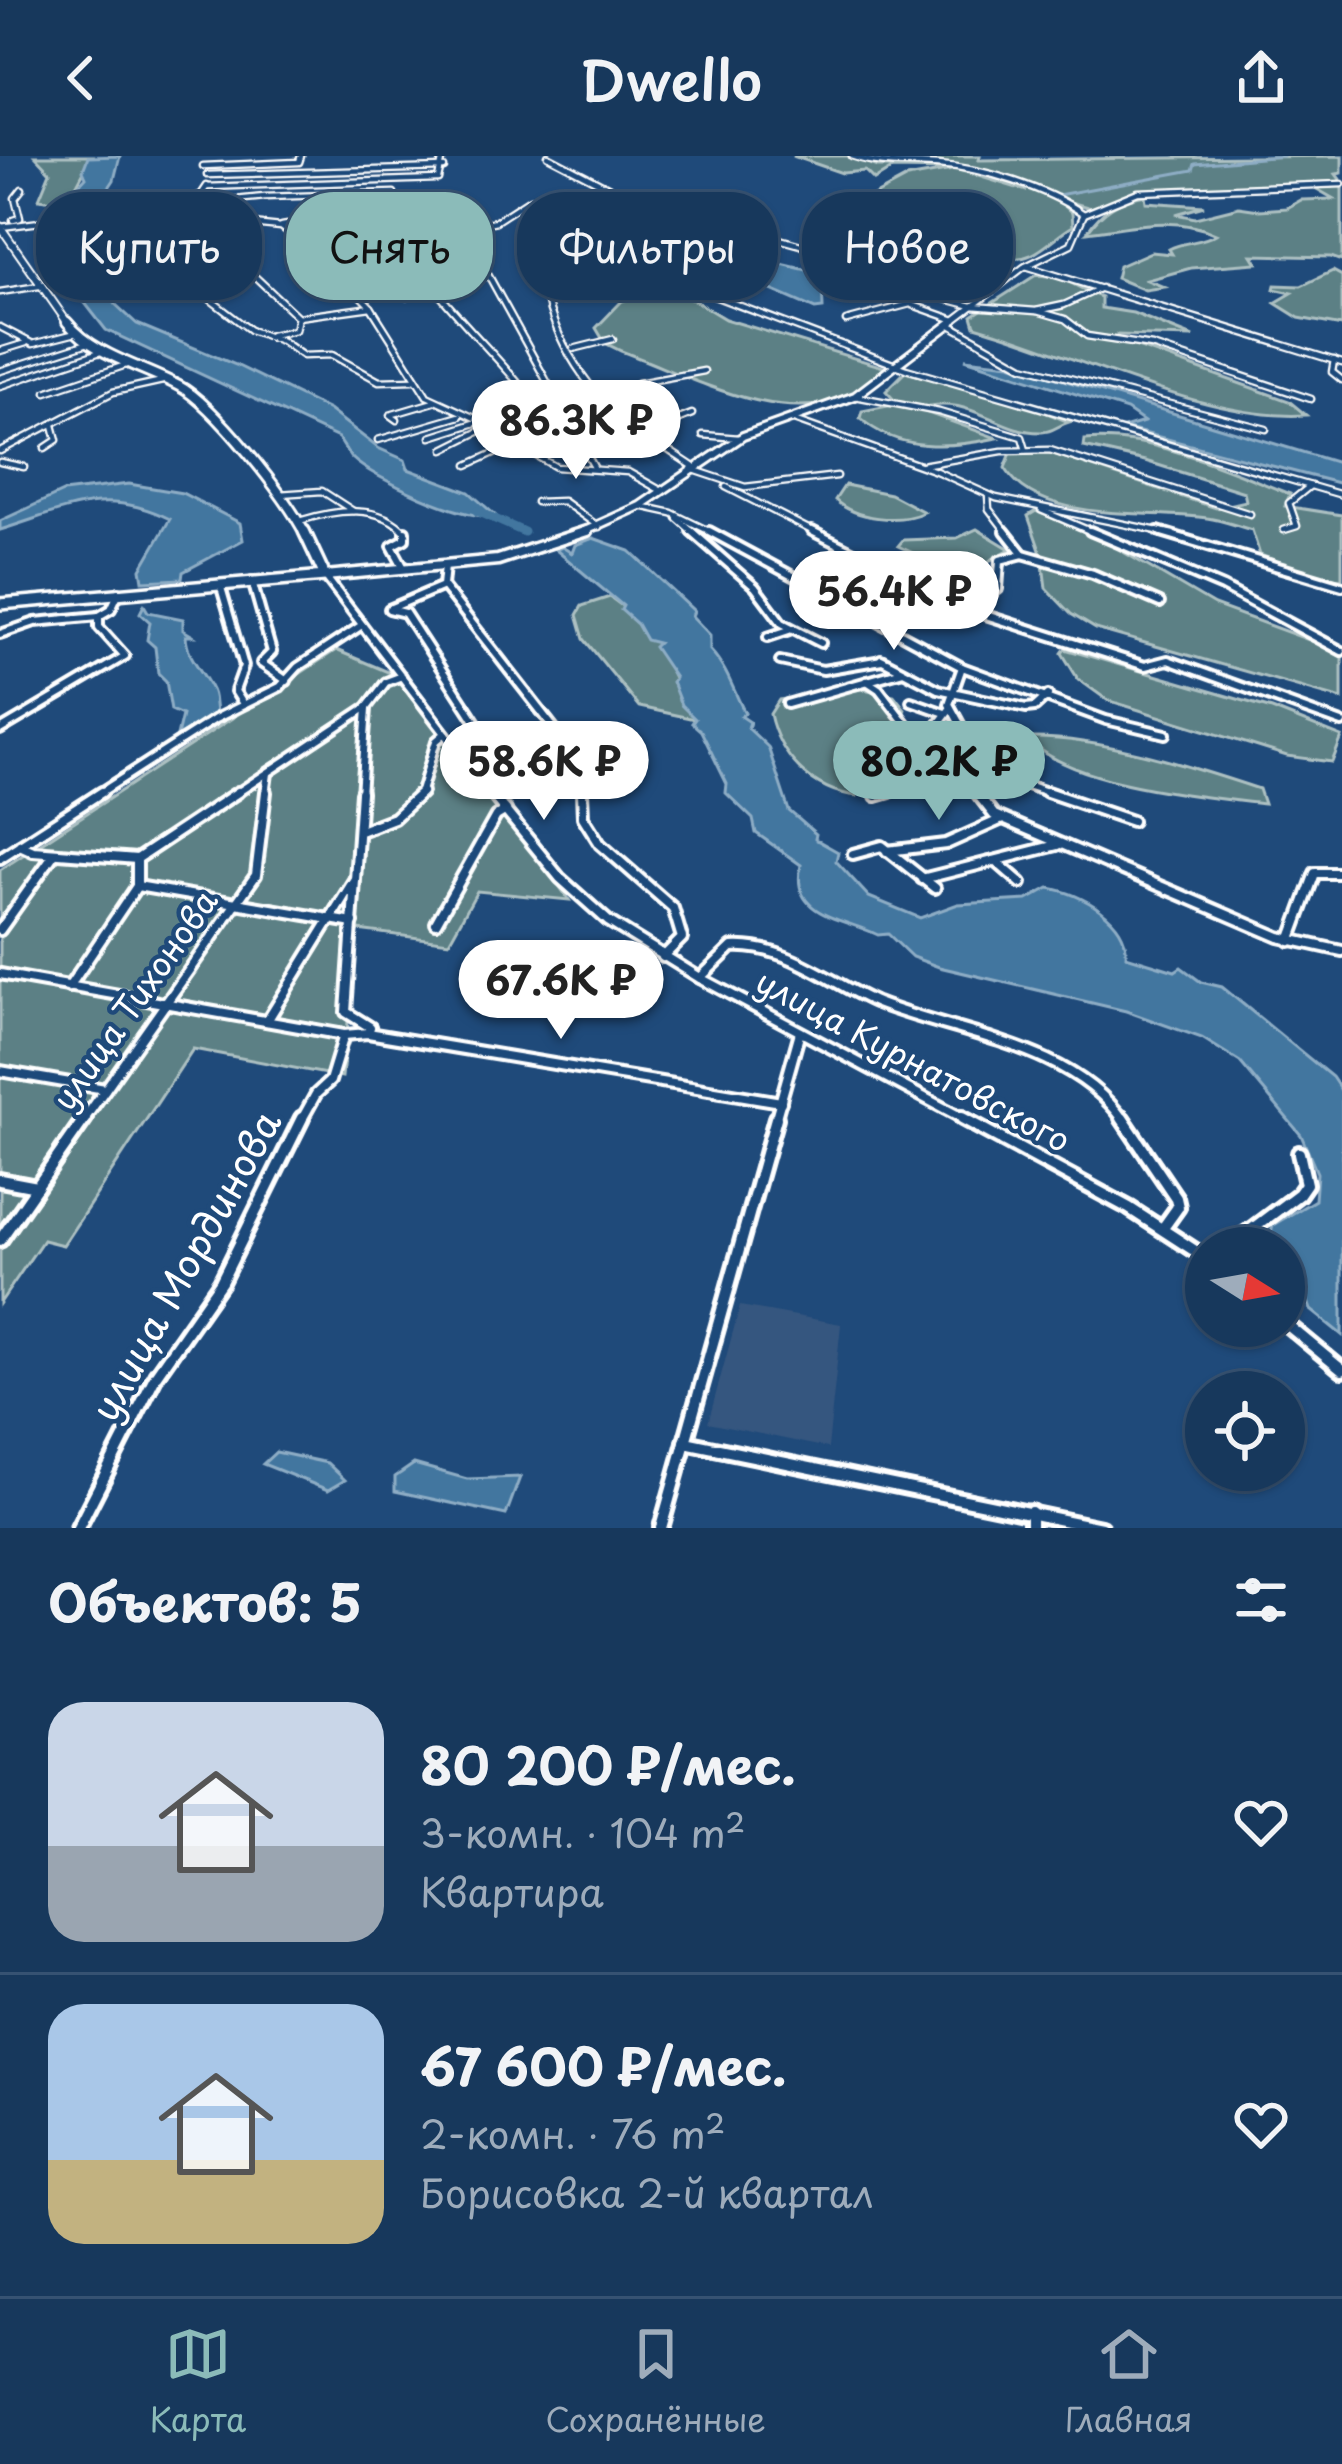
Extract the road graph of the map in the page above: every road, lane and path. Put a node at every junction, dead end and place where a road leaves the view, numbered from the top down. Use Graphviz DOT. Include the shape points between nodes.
graph roads {
  1 [pos="201,156"];
  2 [pos="220,156"];
  3 [pos="301,156"];
  4 [pos="442,156"];
  5 [pos="548,156"];
  6 [pos="852,156"];
  7 [pos="217,164"];
  8 [pos="203,166"];
  9 [pos="443,168"];
  10 [pos="207,175"];
  11 [pos="1342,184"];
  12 [pos="207,187"];
  13 [pos="22,189"];
  14 [pos="200,192"];
  15 [pos="614,192"];
  16 [pos="1084,214"];
  17 [pos="36,221"];
  18 [pos="262,224"];
  19 [pos="0,225"];
  20 [pos="286,225"];
  21 [pos="280,226"];
  22 [pos="286,230"];
  23 [pos="778,238"];
  24 [pos="1026,266"];
  25 [pos="262,279"];
  26 [pos="36,283"];
  27 [pos="493,284"];
  28 [pos="36,286"];
  29 [pos="1100,289"];
  30 [pos="0,292"];
  31 [pos="49,300"];
  32 [pos="211,300"];
  33 [pos="364,300"];
  34 [pos="446,300"];
  35 [pos="546,300"];
  36 [pos="725,300"];
  37 [pos="972,306"];
  38 [pos="371,307"];
  39 [pos="1036,311"];
  40 [pos="298,317"];
  41 [pos="846,321"];
  42 [pos="952,322"];
  43 [pos="1,330"];
  44 [pos="76,333"];
  45 [pos="269,336"];
  46 [pos="613,339"];
  47 [pos="27,342"];
  48 [pos="88,343"];
  49 [pos="573,349"];
  50 [pos="0,351"];
  51 [pos="103,351"];
  52 [pos="1338,362"];
  53 [pos="131,364"];
  54 [pos="900,366"];
  55 [pos="0,371"];
  56 [pos="704,371"];
  57 [pos="167,380"];
  58 [pos="413,380"];
  59 [pos="1342,380"];
  60 [pos="0,386"];
  61 [pos="46,392"];
  62 [pos="855,396"];
  63 [pos="600,398"];
  64 [pos="1311,399"];
  65 [pos="435,401"];
  66 [pos="692,414"];
  67 [pos="462,416"];
  68 [pos="791,418"];
  69 [pos="397,420"];
  70 [pos="549,421"];
  71 [pos="476,422"];
  72 [pos="53,425"];
  73 [pos="488,425"];
  74 [pos="571,426"];
  75 [pos="1266,429"];
  76 [pos="645,432"];
  77 [pos="703,435"];
  78 [pos="431,437"];
  79 [pos="739,438"];
  80 [pos="379,440"];
  81 [pos="515,443"];
  82 [pos="45,448"];
  83 [pos="444,448"];
  84 [pos="1026,450"];
  85 [pos="0,451"];
  86 [pos="0,462"];
  87 [pos="468,465"];
  88 [pos="921,465"];
  89 [pos="24,467"];
  90 [pos="693,468"];
  91 [pos="596,470"];
  92 [pos="837,476"];
  93 [pos="726,487"];
  94 [pos="1310,487"];
  95 [pos="660,490"];
  96 [pos="278,494"];
  97 [pos="988,495"];
  98 [pos="1342,495"];
  99 [pos="536,502"];
  100 [pos="1028,505"];
  101 [pos="640,506"];
  102 [pos="353,511"];
  103 [pos="672,513"];
  104 [pos="1250,514"];
  105 [pos="299,521"];
  106 [pos="599,527"];
  107 [pos="706,529"];
  108 [pos="1284,530"];
  109 [pos="693,534"];
  110 [pos="1023,554"];
  111 [pos="445,565"];
  112 [pos="404,568"];
  113 [pos="325,576"];
  114 [pos="252,581"];
  115 [pos="220,584"];
  116 [pos="443,586"];
  117 [pos="1342,586"];
  118 [pos="119,592"];
  119 [pos="0,604"];
  120 [pos="1160,604"];
  121 [pos="967,609"];
  122 [pos="99,616"];
  123 [pos="362,625"];
  124 [pos="791,629"];
  125 [pos="0,634"];
  126 [pos="768,637"];
  127 [pos="820,643"];
  128 [pos="1342,651"];
  129 [pos="780,661"];
  130 [pos="262,663"];
  131 [pos="962,667"];
  132 [pos="904,670"];
  133 [pos="243,671"];
  134 [pos="402,676"];
  135 [pos="287,681"];
  136 [pos="867,681"];
  137 [pos="948,688"];
  138 [pos="1048,695"];
  139 [pos="911,701"];
  140 [pos="243,704"];
  141 [pos="787,704"];
  142 [pos="368,706"];
  143 [pos="947,711"];
  144 [pos="1342,723"];
  145 [pos="0,730"];
  146 [pos="482,730"];
  147 [pos="1166,734"];
  148 [pos="443,735"];
  149 [pos="922,747"];
  150 [pos="851,765"];
  151 [pos="983,770"];
  152 [pos="268,773"];
  153 [pos="946,776"];
  154 [pos="976,791"];
  155 [pos="876,796"];
  156 [pos="506,810"];
  157 [pos="1000,820"];
  158 [pos="1132,820"];
  159 [pos="360,831"];
  160 [pos="1058,844"];
  161 [pos="20,845"];
  162 [pos="887,850"];
  163 [pos="55,853"];
  164 [pos="853,854"];
  165 [pos="0,858"];
  166 [pos="137,859"];
  167 [pos="997,862"];
  168 [pos="1342,873"];
  169 [pos="357,875"];
  170 [pos="922,878"];
  171 [pos="1021,883"];
  172 [pos="137,886"];
  173 [pos="935,888"];
  174 [pos="237,903"];
  175 [pos="329,919"];
  176 [pos="353,923"];
  177 [pos="436,923"];
  178 [pos="0,930"];
  179 [pos="1290,940"];
  180 [pos="1342,951"];
  181 [pos="663,957"];
  182 [pos="0,974"];
  183 [pos="700,977"];
  184 [pos="69,987"];
  185 [pos="167,1004"];
  186 [pos="267,1022"];
  187 [pos="800,1032"];
  188 [pos="368,1033"];
  189 [pos="339,1034"];
  190 [pos="0,1071"];
  191 [pos="105,1089"];
  192 [pos="781,1102"];
  193 [pos="1299,1153"];
  194 [pos="0,1180"];
  195 [pos="37,1186"];
  196 [pos="1250,1227"];
  197 [pos="1163,1228"];
  198 [pos="0,1240"];
  199 [pos="1185,1243"];
  200 [pos="1305,1339"];
  201 [pos="1342,1370"];
  202 [pos="685,1442"];
  203 [pos="1030,1512"];
  204 [pos="78,1528"];
  205 [pos="661,1528"];
  206 [pos="1031,1528"];
  207 [pos="1101,1528"];
  1 -- 8 [label="street"];
  2 -- 7 [label="street"];
  3 -- 7 [label="street"];
  4 -- 9 [label="street"];
  5 -- 15 [label="street"];
  6 -- 16 [label="street" via="882,166 955,167 1069,202"];
  7 -- 8 [label="street"];
  8 -- 10 [label="street"];
  9 -- 10 [label="street"];
  9 -- 12 [label="street" via="438,179"];
  10 -- 12 [label="street"];
  11 -- 16 [label="street" via="1138,192"];
  12 -- 14 [label="street"];
  13 -- 19 [label="street" via="15,198 20,218"];
  16 -- 24 [label="street" via="1071,244"];
  17 -- 19 [label="street"];
  18 -- 21 [label="street"];
  19 -- 26 [label="main road"];
  20 -- 21 [label="street"];
  21 -- 22 [label="street"];
  23 -- 37 [label="street" via="874,280"];
  24 -- 29 [label="street"];
  24 -- 37 [label="street"];
  25 -- 40 [label="street"];
  27 -- 74 [label="street"];
  28 -- 30 [label="street"];
  29 -- 39 [label="street"];
  29 -- 52 [label="street"];
  31 -- 44 [label="main road"];
  32 -- 45 [label="street"];
  33 -- 38 [label="street"];
  34 -- 70 [label="street"];
  35 -- 49 [label="street"];
  36 -- 54 [label="street"];
  37 -- 39 [label="street"];
  37 -- 42 [label="street"];
  38 -- 40 [label="street"];
  38 -- 58 [label="street"];
  39 -- 64 [label="street" via="1087,336 1152,346"];
  40 -- 45 [label="street" via="295,330"];
  41 -- 42 [label="street" via="910,304"];
  42 -- 54 [label="street"];
  42 -- 75 [label="street" via="1023,366"];
  43 -- 47 [label="street"];
  44 -- 47 [label="street"];
  44 -- 48 [label="main road"];
  45 -- 58 [label="street" via="380,381"];
  46 -- 49 [label="street"];
  47 -- 50 [label="street"];
  48 -- 51 [label="main road"];
  48 -- 55 [label="street"];
  49 -- 63 [label="street" via="582,379"];
  51 -- 53 [label="main road"];
  51 -- 60 [label="street"];
  52 -- 59 [label="street" via="1332,372"];
  53 -- 57 [label="main road"];
  53 -- 61 [label="street"];
  54 -- 62 [label="street"];
  54 -- 94 [label="street"];
  56 -- 63 [label="street"];
  57 -- 72 [label="street" via="113,392"];
  57 -- 96 [label="main road" via="201,401"];
  58 -- 65 [label="street"];
  62 -- 68 [label="street"];
  62 -- 84 [label="street" via="988,426 1022,437"];
  63 -- 76 [label="street"];
  65 -- 67 [label="street"];
  65 -- 69 [label="street" via="390,415"];
  66 -- 76 [label="street"];
  67 -- 71 [label="street"];
  67 -- 80 [label="street"];
  68 -- 79 [label="street"];
  68 -- 88 [label="street"];
  70 -- 73 [label="street"];
  70 -- 74 [label="street"];
  71 -- 73 [label="street"];
  71 -- 78 [label="street"];
  72 -- 82 [label="street" via="57,440"];
  72 -- 85 [label="street"];
  73 -- 81 [label="street"];
  73 -- 83 [label="street"];
  74 -- 91 [label="street"];
  76 -- 90 [label="street"];
  77 -- 79 [label="street"];
  79 -- 90 [label="street"];
  81 -- 87 [label="street"];
  81 -- 91 [label="street" via="556,467"];
  84 -- 88 [label="street"];
  84 -- 104 [label="street" via="1058,451"];
  86 -- 89 [label="street"];
  88 -- 97 [label="street"];
  90 -- 93 [label="street"];
  90 -- 95 [label="street"];
  91 -- 95 [label="street" via="632,473"];
  92 -- 93 [label="street"];
  93 -- 121 [label="street"];
  94 -- 98 [label="street"];
  94 -- 108 [label="street" via="1289,502 1296,528"];
  95 -- 101 [label="street"];
  96 -- 102 [label="street" via="322,491"];
  96 -- 105 [label="main road"];
  97 -- 100 [label="street"];
  97 -- 110 [label="street" via="989,509"];
  99 -- 106 [label="street" via="553,496 573,503"];
  100 -- 117 [label="street" via="1192,538"];
  100 -- 128 [label="street" via="1223,586"];
  101 -- 103 [label="street"];
  101 -- 106 [label="street"];
  102 -- 105 [label="street"];
  102 -- 112 [label="street" via="400,524 405,539 392,546"];
  103 -- 107 [label="street"];
  103 -- 109 [label="street"];
  105 -- 113 [label="main road"];
  106 -- 111 [label="street" via="512,557"];
  107 -- 109 [label="street"];
  107 -- 131 [label="street"];
  109 -- 124 [label="street"];
  110 -- 120 [label="street"];
  110 -- 121 [label="street" via="1000,560 998,589"];
  111 -- 112 [label="street"];
  111 -- 116 [label="street"];
  112 -- 113 [label="street"];
  113 -- 114 [label="main road"];
  113 -- 123 [label="street, улица Курнатовского"];
  114 -- 115 [label="main road"];
  114 -- 130 [label="street" via="272,652"];
  115 -- 118 [label="main road"];
  115 -- 133 [label="street"];
  116 -- 146 [label="street" via="389,609 405,613"];
  116 -- 181 [label="street" via="544,712 601,844 677,913 682,938"];
  118 -- 119 [label="main road"];
  118 -- 122 [label="street"];
  121 -- 144 [label="street" via="1145,666 1168,660"];
  122 -- 125 [label="street"];
  122 -- 145 [label="street" via="124,656 119,663"];
  123 -- 134 [label="street, улица Курнатовского"];
  123 -- 135 [label="street"];
  124 -- 126 [label="street"];
  124 -- 127 [label="street"];
  129 -- 132 [label="street" via="823,670 882,660"];
  130 -- 133 [label="street"];
  130 -- 135 [label="street"];
  131 -- 137 [label="street"];
  131 -- 138 [label="street"];
  132 -- 136 [label="street"];
  132 -- 137 [label="street"];
  133 -- 140 [label="street" via="235,691"];
  134 -- 142 [label="street" via="386,682"];
  134 -- 148 [label="street, улица Курнатовского"];
  135 -- 140 [label="street"];
  136 -- 141 [label="street"];
  136 -- 149 [label="street"];
  137 -- 138 [label="street" via="1031,708"];
  137 -- 143 [label="street"];
  138 -- 147 [label="street"];
  139 -- 143 [label="street"];
  140 -- 161 [label="street"];
  142 -- 152 [label="street"];
  142 -- 159 [label="street"];
  143 -- 149 [label="street"];
  143 -- 151 [label="street"];
  148 -- 156 [label="street, улица Курнатовского"];
  148 -- 159 [label="street" via="430,784 412,808"];
  149 -- 150 [label="street"];
  149 -- 153 [label="street"];
  151 -- 154 [label="street"];
  151 -- 158 [label="street"];
  152 -- 166 [label="street"];
  152 -- 174 [label="street, улица Тихонова" via="256,875"];
  153 -- 154 [label="street"];
  153 -- 155 [label="street"];
  154 -- 157 [label="street"];
  156 -- 177 [label="street"];
  156 -- 181 [label="street, улица Курнатовского" via="572,890"];
  157 -- 160 [label="street"];
  157 -- 162 [label="street" via="953,842"];
  159 -- 169 [label="street"];
  160 -- 167 [label="street"];
  160 -- 179 [label="street"];
  161 -- 163 [label="street"];
  161 -- 165 [label="street"];
  162 -- 164 [label="street" via="876,844"];
  162 -- 170 [label="street"];
  163 -- 166 [label="street"];
  163 -- 178 [label="street"];
  166 -- 172 [label="street"];
  167 -- 170 [label="street"];
  167 -- 171 [label="street"];
  168 -- 179 [label="street" via="1312,876"];
  169 -- 175 [label="street"];
  169 -- 176 [label="street"];
  170 -- 173 [label="street"];
  172 -- 174 [label="street"];
  172 -- 184 [label="street"];
  174 -- 175 [label="street"];
  174 -- 185 [label="street, улица Тихонова"];
  175 -- 176 [label="street"];
  175 -- 186 [label="street"];
  176 -- 188 [label="street" via="346,1012"];
  179 -- 180 [label="street"];
  181 -- 183 [label="street, улица Курнатовского"];
  182 -- 184 [label="street"];
  183 -- 187 [label="street, улица Курнатовского"];
  183 -- 197 [label="street" via="732,947 762,950 1086,1085 1110,1103 1176,1195 1178,1208"];
  184 -- 185 [label="street"];
  185 -- 186 [label="street"];
  185 -- 191 [label="street, улица Тихонова"];
  186 -- 189 [label="street"];
  187 -- 192 [label="street"];
  187 -- 197 [label="street, улица Курнатовского"];
  188 -- 189 [label="street"];
  188 -- 192 [label="street"];
  189 -- 204 [label="street, улица Мординова" via="331,1081 301,1120 221,1282 156,1375"];
  190 -- 191 [label="street"];
  191 -- 195 [label="street, улица Тихонова"];
  192 -- 202 [label="street"];
  193 -- 196 [label="street" via="1306,1184 1299,1195"];
  194 -- 195 [label="street"];
  195 -- 198 [label="street, улица Тихонова"];
  197 -- 199 [label="street, улица Курнатовского"];
  200 -- 201 [label="street"];
  202 -- 203 [label="street"];
  202 -- 205 [label="street"];
  203 -- 206 [label="street"];
  203 -- 207 [label="street"];
}
